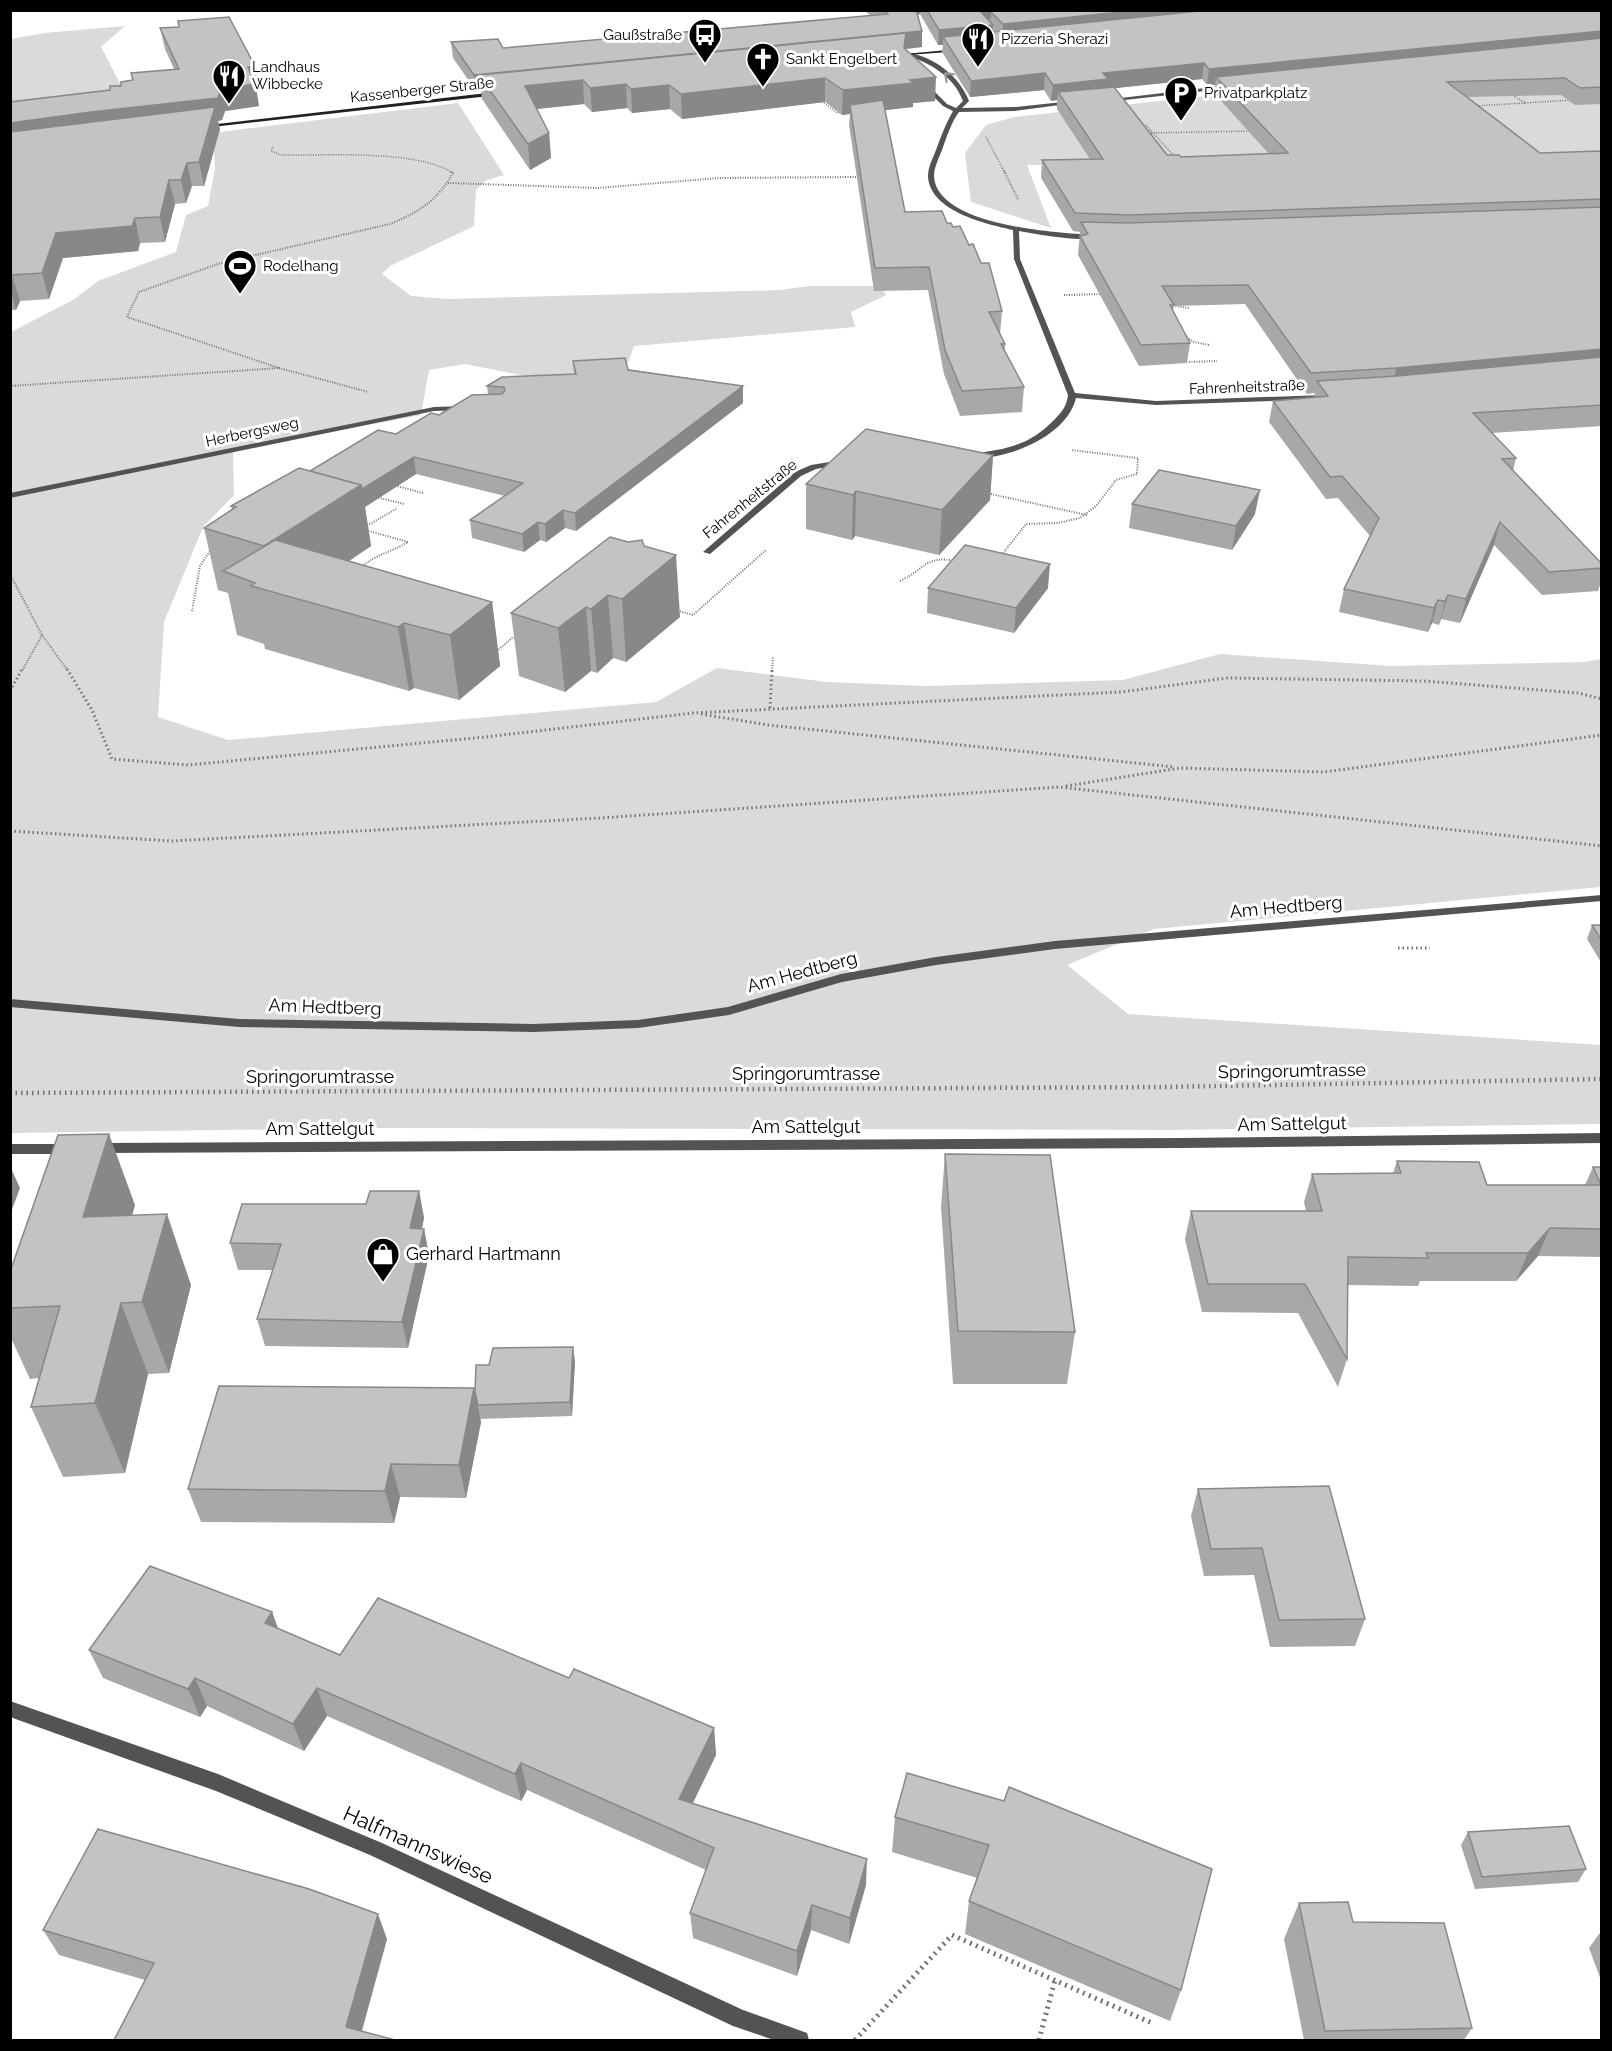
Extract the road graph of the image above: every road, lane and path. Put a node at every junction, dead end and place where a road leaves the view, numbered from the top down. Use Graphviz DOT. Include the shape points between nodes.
graph roads {
  1 [pos="968,49"];
  2 [pos="909,54"];
  3 [pos="887,56"];
  4 [pos="915,76"];
  5 [pos="923,83"];
  6 [pos="1232,87"];
  7 [pos="499,93"];
  8 [pos="1508,93"];
  9 [pos="825,95"];
  10 [pos="1104,100"];
  11 [pos="1580,100"];
  12 [pos="1082,102"];
  13 [pos="1525,103"];
  14 [pos="1467,106"];
  15 [pos="1478,106"];
  16 [pos="994,109"];
  17 [pos="955,110"];
  18 [pos="847,111"];
  19 [pos="1487,112"];
  20 [pos="1145,124"];
  21 [pos="191,128"];
  22 [pos="1260,131"];
  23 [pos="1142,133"];
  24 [pos="1153,133"];
  25 [pos="279,143"];
  26 [pos="1176,158"];
  27 [pos="860,177"];
  28 [pos="447,183"];
  29 [pos="1016,230"];
  30 [pos="1032,233"];
  31 [pos="1104,238"];
  32 [pos="1109,294"];
  33 [pos="1030,296"];
  34 [pos="1170,299"];
  35 [pos="1190,308"];
  36 [pos="1184,336"];
  37 [pos="1209,345"];
  38 [pos="1217,361"];
  39 [pos="1189,362"];
  40 [pos="279,368"];
  41 [pos="10,386"];
  42 [pos="368,391"];
  43 [pos="1072,395"];
  44 [pos="1334,397"];
  45 [pos="479,407"];
  46 [pos="1027,445"];
  47 [pos="961,457"];
  48 [pos="854,462"];
  49 [pos="383,483"];
  50 [pos="423,492"];
  51 [pos="983,492"];
  52 [pos="10,495"];
  53 [pos="375,496"];
  54 [pos="404,504"];
  55 [pos="396,509"];
  56 [pos="1088,516"];
  57 [pos="214,546"];
  58 [pos="766,550"];
  59 [pos="707,552"];
  60 [pos="998,560"];
  61 [pos="962,562"];
  62 [pos="356,571"];
  63 [pos="10,574"];
  64 [pos="900,581"];
  65 [pos="672,609"];
  66 [pos="192,611"];
  67 [pos="42,635"];
  68 [pos="524,639"];
  69 [pos="494,654"];
  70 [pos="773,657"];
  71 [pos="10,692"];
  72 [pos="1602,699"];
  73 [pos="770,708"];
  74 [pos="693,712"];
  75 [pos="1602,735"];
  76 [pos="1180,768"];
  77 [pos="1059,787"];
  78 [pos="10,831"];
  79 [pos="1602,846"];
  80 [pos="1602,898"];
  81 [pos="10,1003"];
  82 [pos="1602,1079"];
  83 [pos="10,1093"];
  84 [pos="1602,1137"];
  85 [pos="10,1149"];
  86 [pos="10,1708"];
  87 [pos="1055,1980"];
  88 [pos="1154,2024"];
  89 [pos="800,2040"];
  90 [pos="855,2040"];
  91 [pos="1039,2040"];
  1 -- 2 [label="street"];
  2 -- 3 [label="street"];
  2 -- 4 [label="street" via="907,69"];
  17 -- 2 [label="street, one-way" via="966,101 963,90 939,67"];
  5 -- 17 [label="street"];
  6 -- 10 [label="street"];
  7 -- 21 [label="street, Kassenberger Straße"];
  8 -- 13 [label="path"];
  9 -- 18 [label="path" via="816,96 837,112"];
  11 -- 13 [label="path"];
  12 -- 16 [label="street"];
  13 -- 15 [label="path"];
  14 -- 15 [label="path"];
  15 -- 19 [label="path"];
  16 -- 17 [label="street"];
  16 -- 30 [label="path" via="985,136"];
  17 -- 29 [label="street" via="932,168 934,190 955,208"];
  20 -- 24 [label="path"];
  22 -- 24 [label="path"];
  23 -- 24 [label="path"];
  24 -- 26 [label="path"];
  25 -- 28 [label="path" via="271,151 281,155 404,159 439,164 453,173"];
  27 -- 28 [label="path" via="719,178 598,189"];
  28 -- 40 [label="path" via="432,205 390,224 222,263 139,292 127,317"];
  29 -- 30 [label="street"];
  29 -- 33 [label="street" via="1017,259"];
  30 -- 31 [label="street"];
  32 -- 33 [label="path"];
  33 -- 43 [label="street"];
  34 -- 35 [label="path" via="1174,306"];
  36 -- 37 [label="path"];
  38 -- 39 [label="path"];
  40 -- 41 [label="path"];
  40 -- 42 [label="path"];
  43 -- 44 [label="street, Fahrenheitstraße" via="1156,404"];
  43 -- 46 [label="street" via="1072,401 1052,428 1037,442"];
  45 -- 52 [label="street, Herbergsweg" via="434,409"];
  46 -- 47 [label="street"];
  46 -- 56 [label="path" via="1138,458 1137,474 1116,480"];
  48 -- 59 [label="street, Fahrenheitstraße" via="814,467 798,474"];
  49 -- 50 [label="path"];
  51 -- 56 [label="path"];
  53 -- 54 [label="path"];
  55 -- 62 [label="path" via="362,529 408,542 374,556"];
  56 -- 60 [label="path" via="1069,523 1026,524"];
  57 -- 66 [label="path" via="200,566"];
  58 -- 65 [label="path" via="693,615"];
  61 -- 64 [label="path" via="926,560 909,578"];
  63 -- 67 [label="path"];
  67 -- 71 [label="path"];
  67 -- 74 [label="path" via="106,735 112,759 188,765 485,737"];
  68 -- 69 [label="path" via="513,637"];
  70 -- 73 [label="path"];
  72 -- 73 [label="path" via="1578,693 1424,681 1227,678 1121,692"];
  73 -- 74 [label="path"];
  74 -- 76 [label="path" via="768,725"];
  75 -- 76 [label="path" via="1324,772"];
  76 -- 77 [label="path"];
  77 -- 78 [label="path" via="600,818 172,841"];
  77 -- 79 [label="path"];
  80 -- 81 [label="street, Am Hedtberg" via="1055,945 841,978 729,1011 639,1024 533,1028 239,1023"];
  82 -- 83 [label="path, Springorumtrasse" via="1161,1087"];
  84 -- 85 [label="street, Am Sattelgut"];
  86 -- 89 [label="street, Halfmannswiese" via="218,1782 393,1857 740,2019"];
  87 -- 88 [label="path"];
  87 -- 90 [label="path" via="952,1935"];
  87 -- 91 [label="path"];
}
